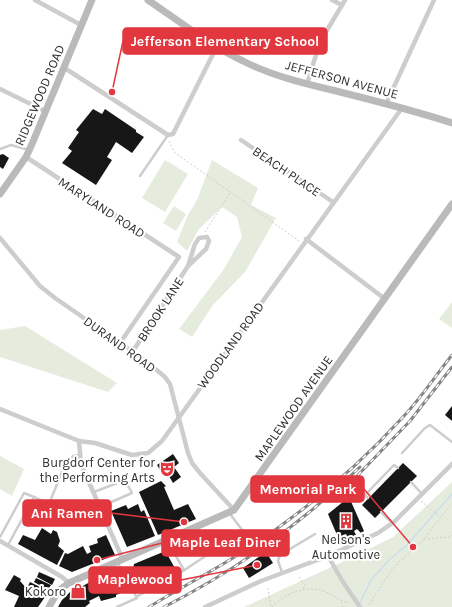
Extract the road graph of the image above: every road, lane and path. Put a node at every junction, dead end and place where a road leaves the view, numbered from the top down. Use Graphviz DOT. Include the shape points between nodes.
graph roads {
  1 [pos="34,0"];
  2 [pos="92,0"];
  3 [pos="148,0"];
  4 [pos="332,0"];
  5 [pos="346,0"];
  6 [pos="434,0"];
  7 [pos="342,5"];
  8 [pos="81,25"];
  9 [pos="217,46"];
  10 [pos="63,67"];
  11 [pos="307,84"];
  12 [pos="0,89"];
  13 [pos="386,104"];
  14 [pos="402,108"];
  15 [pos="45,111"];
  16 [pos="452,123"];
  17 [pos="168,135"];
  18 [pos="241,140"];
  19 [pos="0,149"];
  20 [pos="27,154"];
  21 [pos="140,176"];
  22 [pos="230,192"];
  23 [pos="0,194"];
  24 [pos="333,202"];
  25 [pos="452,204"];
  26 [pos="203,236"];
  27 [pos="0,238"];
  28 [pos="306,239"];
  29 [pos="299,241"];
  30 [pos="188,266"];
  31 [pos="385,299"];
  32 [pos="120,343"];
  33 [pos="133,351"];
  34 [pos="0,409"];
  35 [pos="179,417"];
  36 [pos="79,441"];
  37 [pos="452,442"];
  38 [pos="402,453"];
  39 [pos="80,455"];
  40 [pos="452,464"];
  41 [pos="398,468"];
  42 [pos="411,482"];
  43 [pos="93,492"];
  44 [pos="422,494"];
  45 [pos="34,497"];
  46 [pos="368,498"];
  47 [pos="452,503"];
  48 [pos="425,505"];
  49 [pos="100,507"];
  50 [pos="232,512"];
  51 [pos="381,512"];
  52 [pos="441,518"];
  53 [pos="393,523"];
  54 [pos="315,534"];
  55 [pos="452,535"];
  56 [pos="0,537"];
  57 [pos="423,540"];
  58 [pos="0,541"];
  59 [pos="167,541"];
  60 [pos="8,546"];
  61 [pos="328,556"];
  62 [pos="120,561"];
  63 [pos="184,570"];
  64 [pos="282,572"];
  65 [pos="299,577"];
  66 [pos="69,583"];
  67 [pos="305,585"];
  68 [pos="268,588"];
  69 [pos="309,589"];
  70 [pos="301,590"];
  71 [pos="136,597"];
  72 [pos="341,601"];
  73 [pos="369,605"];
  74 [pos="49,607"];
  75 [pos="117,607"];
  76 [pos="205,607"];
  77 [pos="271,607"];
  78 [pos="343,607"];
  79 [pos="347,607"];
  80 [pos="360,607"];
  1 -- 8 [label="street"];
  2 -- 8 [label="street, RIDGEWOOD ROAD"];
  3 -- 9 [label="street, JEFFERSON AVENUE"];
  4 -- 7 [label="street"];
  5 -- 7 [label="street"];
  6 -- 13 [label="street"];
  7 -- 11 [label="street" via="320,42"];
  8 -- 10 [label="street, RIDGEWOOD ROAD"];
  9 -- 11 [label="street, JEFFERSON AVENUE" via="242,61"];
  9 -- 17 [label="street" via="173,134"];
  10 -- 15 [label="street, RIDGEWOOD ROAD"];
  10 -- 17 [label="street"];
  11 -- 13 [label="street, JEFFERSON AVENUE"];
  12 -- 15 [label="street"];
  13 -- 14 [label="street, JEFFERSON AVENUE"];
  14 -- 16 [label="street, JEFFERSON AVENUE"];
  14 -- 24 [label="street, WOODLAND ROAD"];
  15 -- 20 [label="street, RIDGEWOOD ROAD"];
  17 -- 21 [label="lane"];
  17 -- 22 [label="path" via="174,152"];
  18 -- 24 [label="street, BEACH PLACE"];
  19 -- 20 [label="lane" via="11,145"];
  20 -- 23 [label="street, RIDGEWOOD ROAD"];
  20 -- 32 [label="street, MARYLAND ROAD" via="179,257"];
  22 -- 26 [label="path"];
  22 -- 29 [label="path"];
  24 -- 28 [label="street, WOODLAND ROAD"];
  25 -- 31 [label="street, MAPLEWOOD AVENUE"];
  26 -- 30 [label="street, BROOK LANE" via="195,244"];
  26 -- 30 [label="street, BROOK LANE" via="207,237 208,244"];
  27 -- 32 [label="street, DURAND ROAD" via="40,286"];
  28 -- 31 [label="street"];
  28 -- 35 [label="street, WOODLAND ROAD"];
  30 -- 33 [label="street, BROOK LANE"];
  31 -- 50 [label="street, MAPLEWOOD AVENUE"];
  32 -- 33 [label="street, DURAND ROAD"];
  33 -- 35 [label="street, DURAND ROAD" via="166,377"];
  34 -- 36 [label="street, WOODLAND ROAD"];
  35 -- 36 [label="street, WOODLAND ROAD" via="157,447 143,455 132,455 95,443"];
  35 -- 50 [label="street, DURAND ROAD" via="192,463"];
  36 -- 39 [label="street"];
  37 -- 38 [label="lane" via="430,425"];
  39 -- 43 [label="street" via="81,464"];
  39 -- 45 [label="lane" via="73,456 62,472 48,504"];
  40 -- 44 [label="street"];
  41 -- 46 [label="lane" via="394,465 365,495"];
  42 -- 44 [label="lane"];
  43 -- 49 [label="street"];
  43 -- 49 [label="lane" via="125,480 132,493"];
  44 -- 53 [label="street"];
  45 -- 56 [label="lane" via="24,493"];
  45 -- 60 [label="lane"];
  47 -- 52 [label="path"];
  48 -- 52 [label="path"];
  49 -- 62 [label="street"];
  50 -- 59 [label="street"];
  50 -- 63 [label="lane" via="243,531"];
  51 -- 53 [label="lane"];
  52 -- 57 [label="path"];
  53 -- 61 [label="street" via="378,533"];
  54 -- 64 [label="lane" via="280,555 278,561"];
  55 -- 57 [label="path"];
  57 -- 73 [label="path" via="398,564"];
  58 -- 60 [label="street"];
  59 -- 62 [label="street"];
  59 -- 63 [label="lane"];
  60 -- 66 [label="street"];
  61 -- 64 [label="street"];
  61 -- 80 [label="street"];
  62 -- 66 [label="street"];
  62 -- 71 [label="lane"];
  63 -- 71 [label="lane"];
  64 -- 76 [label="street"];
  65 -- 67 [label="path"];
  66 -- 74 [label="street" via="58,591"];
  67 -- 69 [label="path"];
  67 -- 70 [label="path"];
  68 -- 77 [label="path"];
  69 -- 70 [label="path"];
  69 -- 72 [label="path" via="326,592"];
  70 -- 77 [label="path" via="284,596"];
  71 -- 75 [label="lane"];
  72 -- 78 [label="path"];
  72 -- 79 [label="path" via="349,602"];
}
